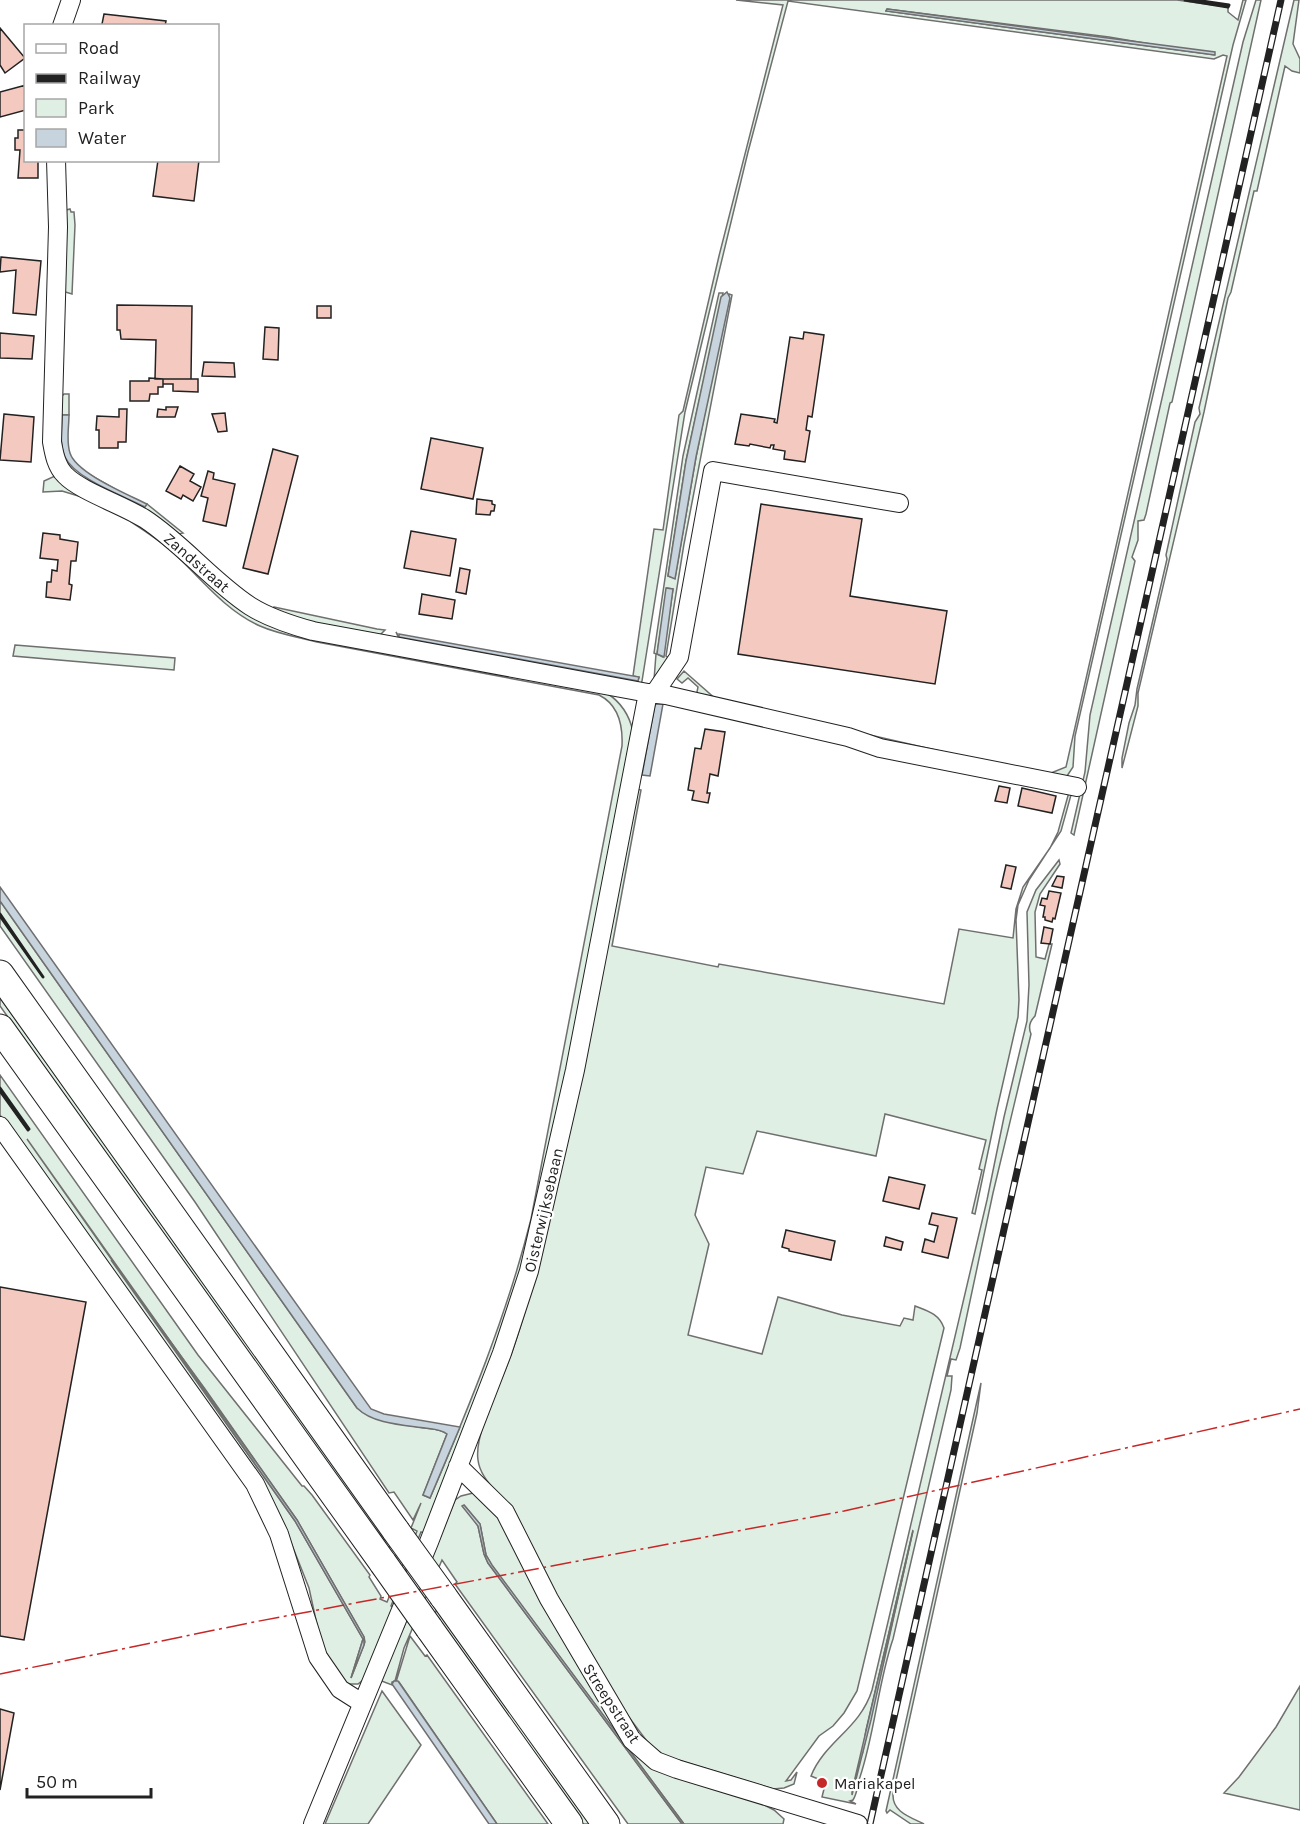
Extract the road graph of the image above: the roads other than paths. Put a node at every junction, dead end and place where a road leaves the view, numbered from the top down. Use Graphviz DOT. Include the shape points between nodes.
graph roads {
  1 [pos="71,0"];
  2 [pos="63,24"];
  3 [pos="56,162"];
  4 [pos="899,503"];
  5 [pos="651,694"];
  6 [pos="1077,787"];
  7 [pos="0,974"];
  8 [pos="0,1028"];
  9 [pos="0,1126"];
  10 [pos="458,1466"];
  11 [pos="362,1704"];
  12 [pos="313,1824"];
  13 [pos="570,1824"];
  14 [pos="606,1824"];
  15 [pos="858,1824"];
  1 -- 2 [label="street"];
  3 -- 5 [label="street, Zandstraat" via="52,442 64,475 143,517 181,545 230,591 291,625"];
  4 -- 5 [label="street" via="713,471 679,657"];
  5 -- 6 [label="street, Zandstraat" via="848,737 880,748"];
  5 -- 10 [label="street, Oisterwijksebaan" via="575,1070 529,1271"];
  7 -- 14 [label="highway, bridge"];
  8 -- 13 [label="highway, bridge"];
  9 -- 11 [label="street" via="255,1484 279,1534 318,1657 340,1689"];
  10 -- 11 [label="street, Oisterwijksebaan"];
  10 -- 15 [label="street, Streepstraat" via="505,1512 549,1599 632,1740 656,1761 677,1769"];
  11 -- 12 [label="street, Oisterwijksebaan"];
}
